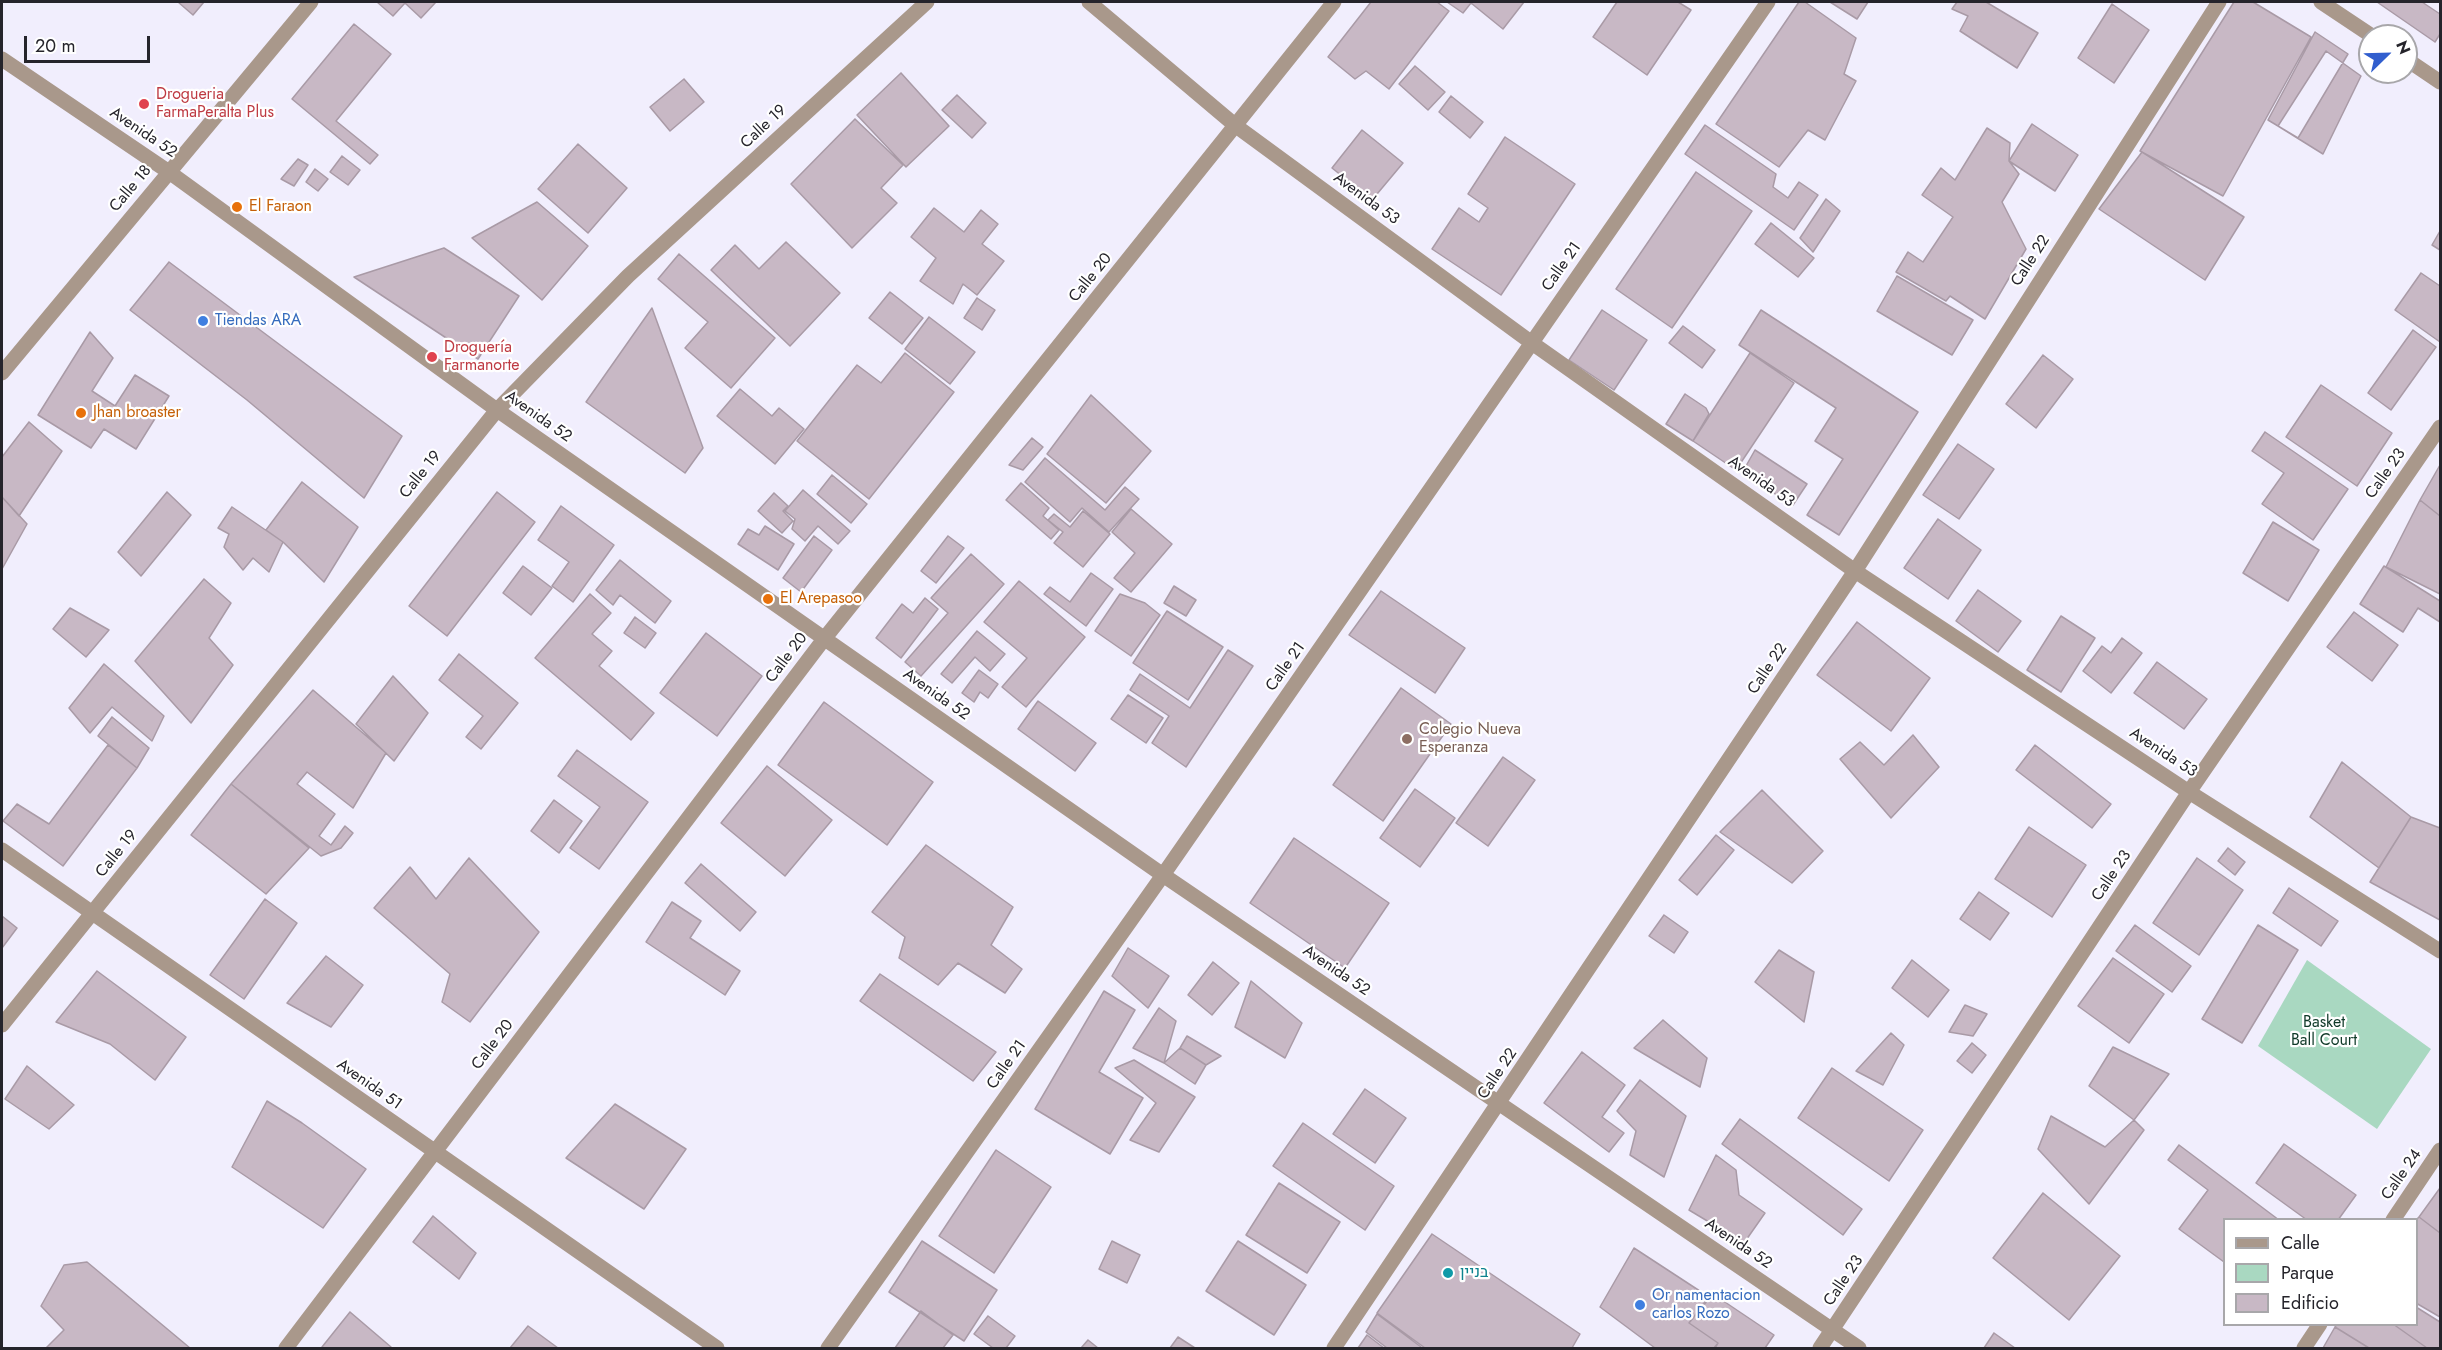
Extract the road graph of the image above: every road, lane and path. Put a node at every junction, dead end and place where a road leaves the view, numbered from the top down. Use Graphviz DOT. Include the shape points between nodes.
graph roads {
  1 [pos="311,2"];
  2 [pos="927,2"];
  3 [pos="1089,2"];
  4 [pos="1334,2"];
  5 [pos="1768,2"];
  6 [pos="2219,2"];
  7 [pos="2320,2"];
  8 [pos="2358,27"];
  9 [pos="2,59"];
  10 [pos="2418,67"];
  11 [pos="2440,82"];
  12 [pos="1236,126"];
  13 [pos="169,172"];
  14 [pos="1532,343"];
  15 [pos="2,373"];
  16 [pos="497,410"];
  17 [pos="2440,427"];
  18 [pos="1855,571"];
  19 [pos="824,639"];
  20 [pos="2189,792"];
  21 [pos="2,850"];
  22 [pos="1163,875"];
  23 [pos="92,914"];
  24 [pos="2440,951"];
  25 [pos="2,1025"];
  26 [pos="1500,1104"];
  27 [pos="2440,1150"];
  28 [pos="434,1152"];
  29 [pos="2393,1218"];
  30 [pos="2319,1326"];
  31 [pos="1832,1330"];
  32 [pos="286,1348"];
  33 [pos="717,1348"];
  34 [pos="828,1348"];
  35 [pos="1334,1348"];
  36 [pos="1820,1348"];
  37 [pos="1859,1348"];
  38 [pos="2304,1348"];
  1 -- 13 [label="street, Calle 18"];
  2 -- 16 [label="street, Calle 19" via="628,276"];
  3 -- 12 [label="street, Avenida 53"];
  4 -- 12 [label="street, Calle 20"];
  5 -- 14 [label="street, Calle 21"];
  6 -- 18 [label="street, Calle 22"];
  7 -- 8 [label="street"];
  9 -- 13 [label="street, Avenida 52"];
  10 -- 11 [label="street"];
  12 -- 14 [label="street, Avenida 53"];
  12 -- 19 [label="street, Calle 20"];
  13 -- 15 [label="street, Calle 18"];
  13 -- 16 [label="street, Avenida 52"];
  14 -- 18 [label="street, Avenida 53"];
  14 -- 22 [label="street, Calle 21"];
  16 -- 19 [label="street, Avenida 52"];
  16 -- 23 [label="street, Calle 19"];
  17 -- 20 [label="street, Calle 23"];
  18 -- 20 [label="street, Avenida 53"];
  18 -- 26 [label="street, Calle 22"];
  19 -- 22 [label="street, Avenida 52"];
  19 -- 28 [label="street, Calle 20"];
  20 -- 24 [label="street, Avenida 53"];
  20 -- 31 [label="street, Calle 23"];
  21 -- 23 [label="street, Avenida 51"];
  22 -- 26 [label="street, Avenida 52"];
  22 -- 34 [label="street, Calle 21"];
  23 -- 25 [label="street, Calle 19"];
  23 -- 28 [label="street, Avenida 51"];
  26 -- 31 [label="street, Avenida 52"];
  26 -- 35 [label="street, Calle 22"];
  27 -- 29 [label="street, Calle 24"];
  28 -- 32 [label="street, Calle 20"];
  28 -- 33 [label="street, Avenida 51"];
  30 -- 38 [label="street"];
  31 -- 36 [label="street, Calle 23"];
  31 -- 37 [label="street, Avenida 52"];
}
